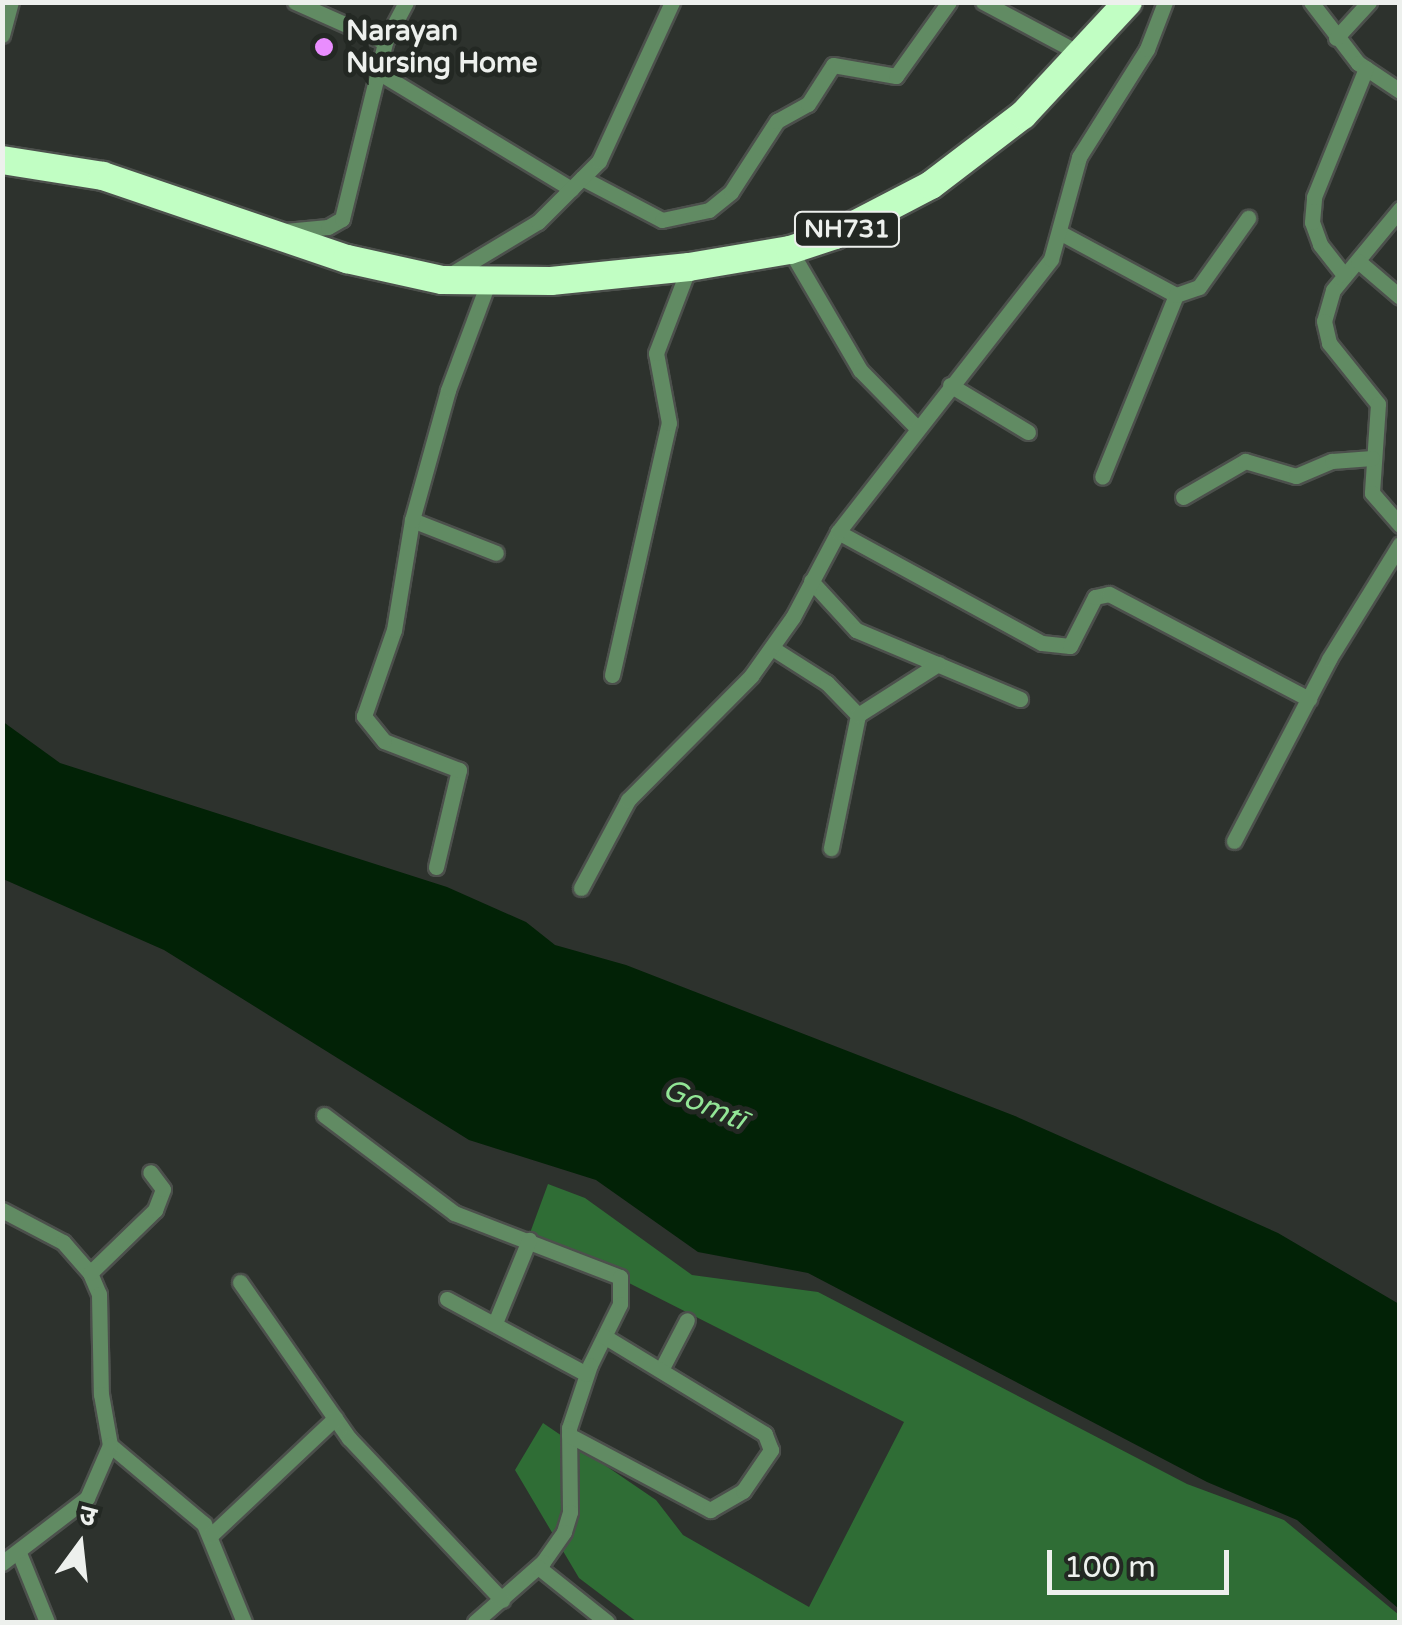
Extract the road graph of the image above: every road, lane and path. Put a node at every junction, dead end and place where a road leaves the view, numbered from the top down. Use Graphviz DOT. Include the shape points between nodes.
graph roads {
  1 [pos="295,2"];
  2 [pos="406,2"];
  3 [pos="672,2"];
  4 [pos="949,2"];
  5 [pos="983,2"];
  6 [pos="1128,2"];
  7 [pos="1164,2"];
  8 [pos="1311,2"];
  9 [pos="1369,2"];
  10 [pos="1336,38"];
  11 [pos="385,42"];
  12 [pos="1081,54"];
  13 [pos="1366,68"];
  14 [pos="378,72"];
  15 [pos="1400,91"];
  16 [pos="2,160"];
  17 [pos="577,184"];
  18 [pos="1400,209"];
  19 [pos="1248,218"];
  20 [pos="1059,232"];
  21 [pos="268,233"];
  22 [pos="790,250"];
  23 [pos="1358,262"];
  24 [pos="689,267"];
  25 [pos="1344,275"];
  26 [pos="442,280"];
  27 [pos="488,283"];
  28 [pos="1176,295"];
  29 [pos="1400,297"];
  30 [pos="950,385"];
  31 [pos="917,428"];
  32 [pos="1028,432"];
  33 [pos="1372,458"];
  34 [pos="1102,477"];
  35 [pos="1183,497"];
  36 [pos="412,520"];
  37 [pos="1400,526"];
  38 [pos="838,532"];
  39 [pos="1400,544"];
  40 [pos="496,553"];
  41 [pos="811,582"];
  42 [pos="772,648"];
  43 [pos="938,664"];
  44 [pos="612,674"];
  45 [pos="1020,699"];
  46 [pos="1309,700"];
  47 [pos="858,715"];
  48 [pos="1234,841"];
  49 [pos="831,848"];
  50 [pos="436,867"];
  51 [pos="582,888"];
  52 [pos="324,1114"];
  53 [pos="150,1172"];
  54 [pos="2,1210"];
  55 [pos="529,1240"];
  56 [pos="90,1273"];
  57 [pos="240,1282"];
  58 [pos="447,1299"];
  59 [pos="688,1320"];
  60 [pos="496,1322"];
  61 [pos="604,1336"];
  62 [pos="661,1370"];
  63 [pos="586,1374"];
  64 [pos="335,1418"];
  65 [pos="569,1436"];
  66 [pos="110,1445"];
  67 [pos="210,1536"];
  68 [pos="18,1552"];
  69 [pos="2,1563"];
  70 [pos="538,1567"];
  71 [pos="502,1600"];
  72 [pos="47,1622"];
  73 [pos="244,1622"];
  74 [pos="475,1622"];
  75 [pos="607,1622"];
  1 -- 11 [label="street"];
  2 -- 11 [label="street"];
  3 -- 17 [label="street" via="614,136"];
  4 -- 17 [label="street" via="896,76 833,65 808,104 777,121 731,192 709,210 662,220"];
  5 -- 12 [label="street"];
  6 -- 12 [label="highway, NH731"];
  7 -- 20 [label="street" via="1146,50 1079,158"];
  8 -- 10 [label="street"];
  9 -- 10 [label="street"];
  10 -- 13 [label="street"];
  11 -- 14 [label="street"];
  12 -- 22 [label="highway, NH731" via="986,148 931,186"];
  13 -- 15 [label="street"];
  13 -- 25 [label="street" via="1326,159 1313,209 1320,244"];
  14 -- 17 [label="street"];
  14 -- 21 [label="street" via="342,218 328,227"];
  16 -- 21 [label="highway, NH731" via="103,176"];
  17 -- 26 [label="street" via="538,222"];
  18 -- 23 [label="street"];
  19 -- 28 [label="street" via="1200,287"];
  20 -- 28 [label="street"];
  20 -- 30 [label="street" via="1051,259"];
  21 -- 26 [label="highway, NH731"];
  22 -- 24 [label="highway, NH731"];
  22 -- 31 [label="street" via="860,370"];
  23 -- 25 [label="street"];
  23 -- 29 [label="street"];
  24 -- 27 [label="highway, NH731"];
  24 -- 44 [label="street" via="656,353 670,423"];
  25 -- 33 [label="street" via="1328,303 1324,330 1378,404"];
  26 -- 27 [label="highway, NH731"];
  27 -- 36 [label="street" via="448,390"];
  28 -- 34 [label="street"];
  30 -- 31 [label="street"];
  30 -- 32 [label="street"];
  31 -- 38 [label="street"];
  33 -- 35 [label="street" via="1332,461 1296,476 1245,461"];
  33 -- 37 [label="street" via="1372,493"];
  36 -- 40 [label="street"];
  36 -- 50 [label="street" via="394,630 364,716 384,741 459,770"];
  38 -- 41 [label="street"];
  38 -- 46 [label="street" via="1042,643 1070,646 1095,596 1109,594"];
  39 -- 46 [label="street"];
  41 -- 42 [label="street"];
  41 -- 43 [label="street" via="856,630"];
  42 -- 47 [label="street" via="827,683"];
  42 -- 51 [label="street" via="639,785"];
  43 -- 45 [label="street"];
  43 -- 47 [label="street"];
  46 -- 48 [label="street"];
  47 -- 49 [label="street"];
  52 -- 55 [label="street" via="428,1197"];
  53 -- 56 [label="street" via="163,1189 156,1210"];
  54 -- 56 [label="street" via="63,1242"];
  55 -- 60 [label="street"];
  55 -- 61 [label="street" via="620,1277 620,1304"];
  56 -- 66 [label="street" via="99,1294 101,1394"];
  57 -- 64 [label="street"];
  58 -- 60 [label="street"];
  59 -- 62 [label="street"];
  60 -- 63 [label="street"];
  61 -- 62 [label="street"];
  61 -- 63 [label="street"];
  62 -- 65 [label="street" via="771,1440 771,1450 731,1501 702,1507"];
  63 -- 65 [label="street"];
  64 -- 67 [label="street"];
  64 -- 71 [label="street"];
  65 -- 70 [label="street" via="570,1512"];
  66 -- 67 [label="street" via="188,1508"];
  66 -- 68 [label="street" via="87,1498"];
  67 -- 73 [label="street"];
  68 -- 69 [label="street"];
  68 -- 72 [label="street"];
  70 -- 71 [label="street"];
  70 -- 75 [label="street"];
  71 -- 74 [label="street"];
}
